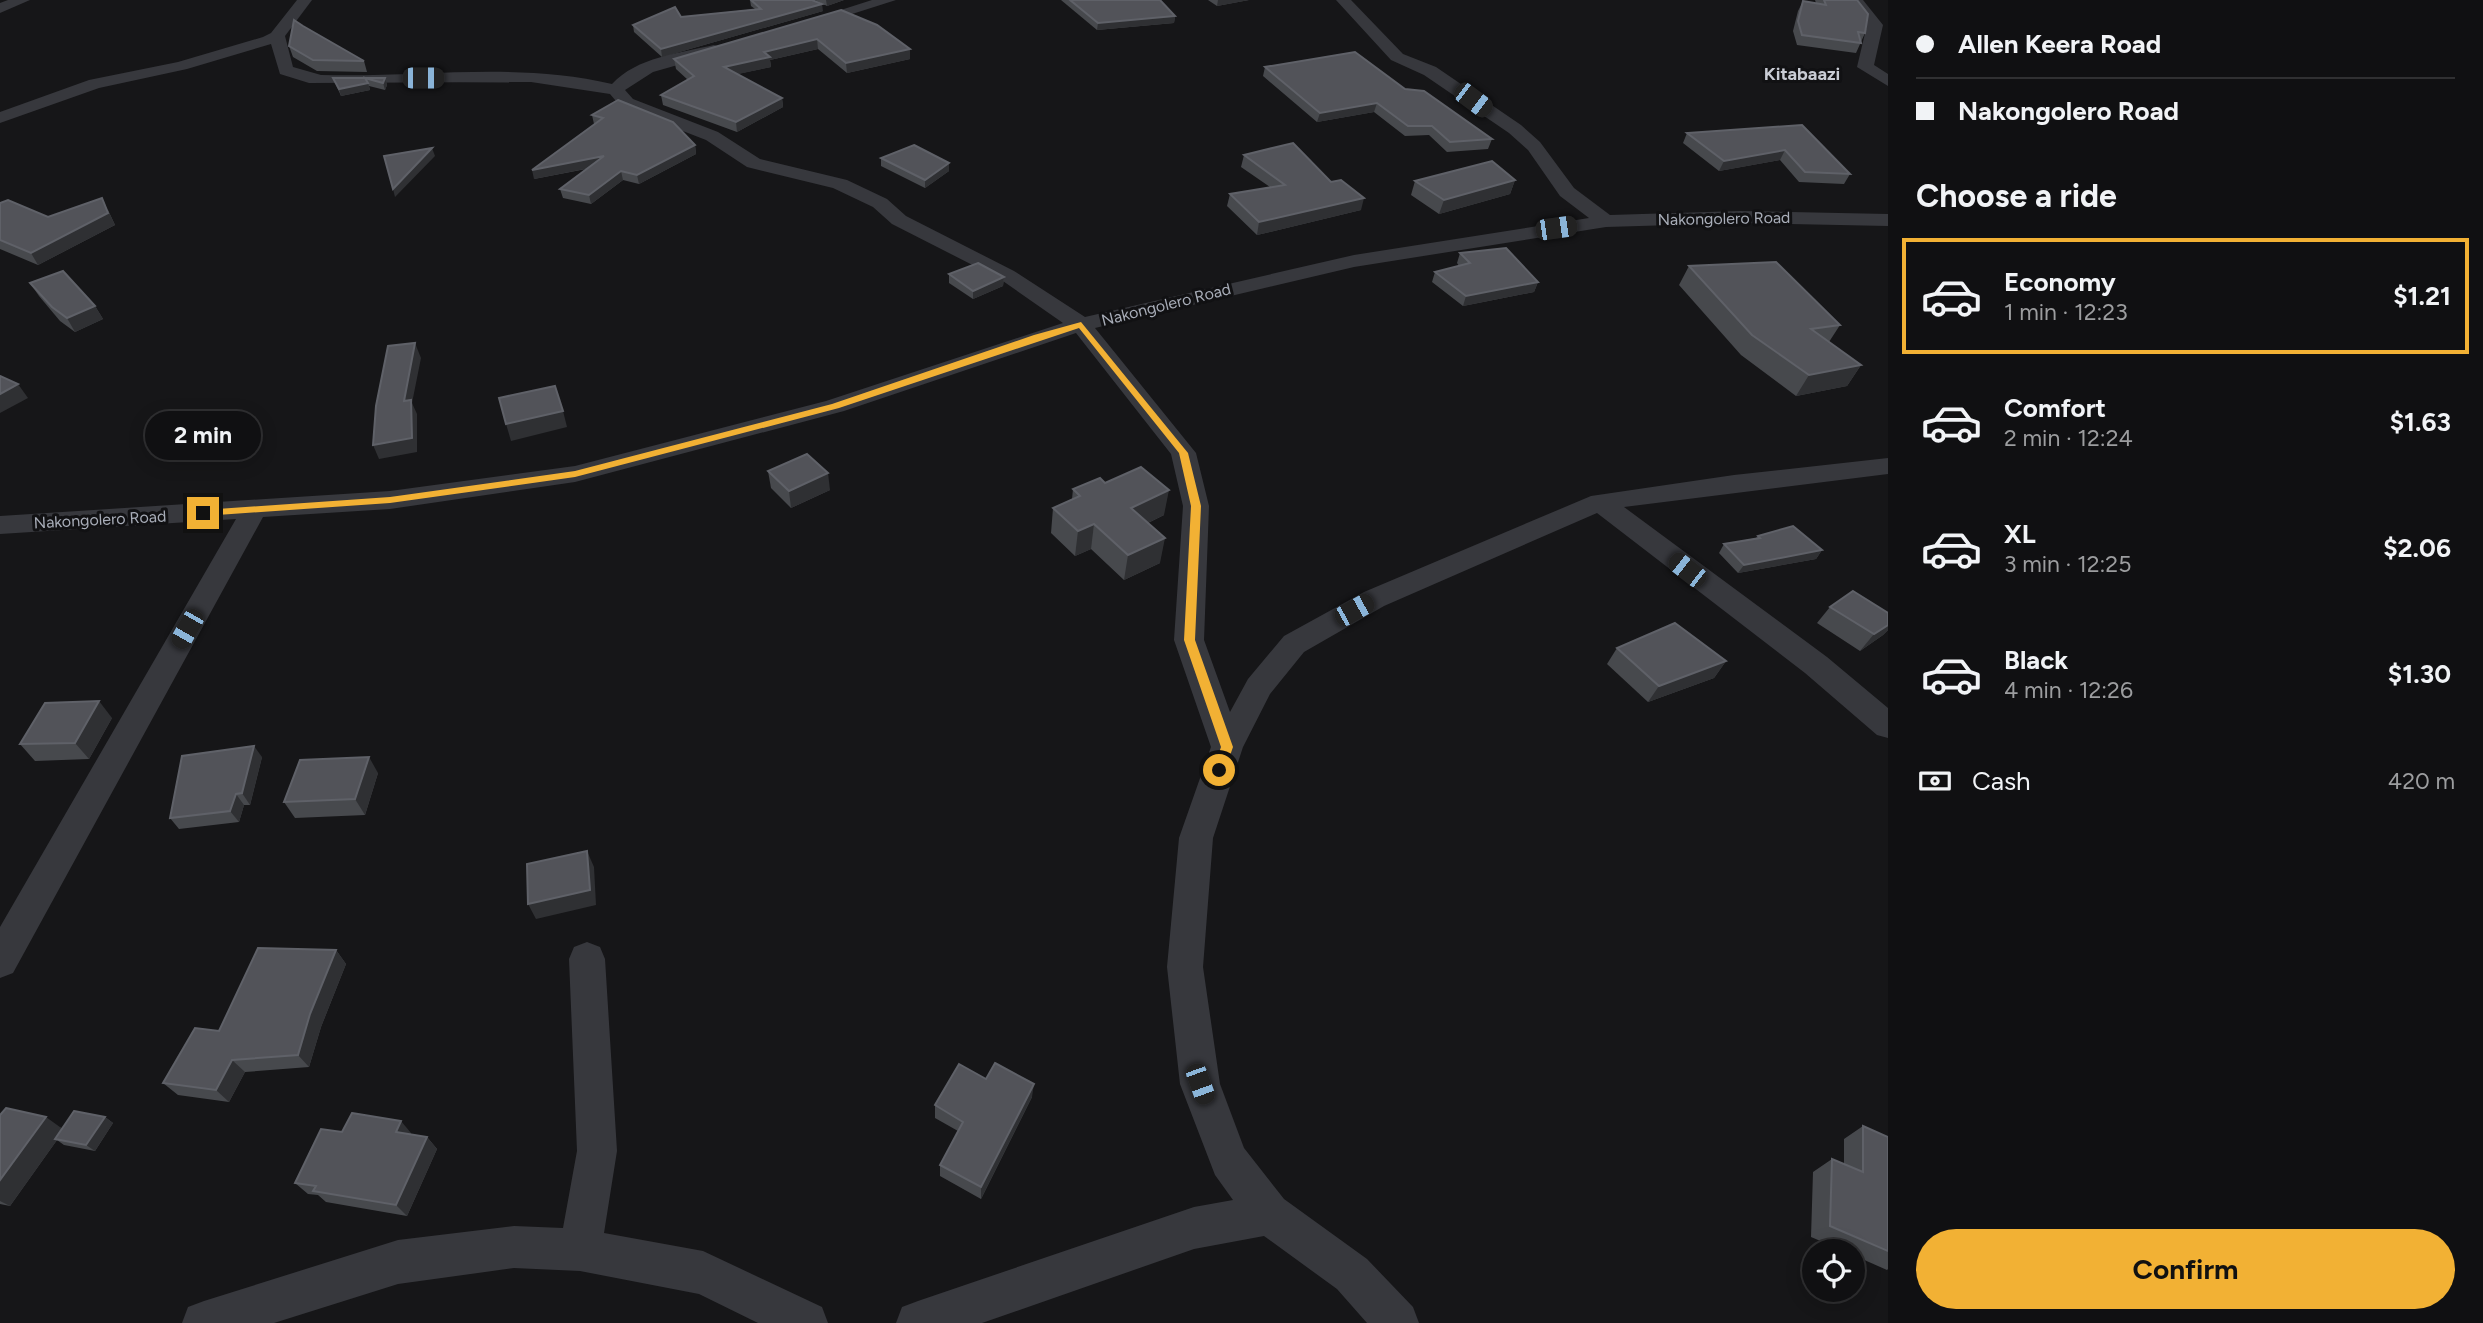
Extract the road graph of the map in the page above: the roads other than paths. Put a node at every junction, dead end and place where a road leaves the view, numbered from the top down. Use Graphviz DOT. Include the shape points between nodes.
graph roads {
  1 [pos="23,0"];
  2 [pos="305,0"];
  3 [pos="889,0"];
  4 [pos="1343,0"];
  5 [pos="1855,0"];
  6 [pos="0,8"];
  7 [pos="787,30"];
  8 [pos="277,36"];
  9 [pos="726,46"];
  10 [pos="1888,80"];
  11 [pos="615,90"];
  12 [pos="0,118"];
  13 [pos="1606,220"];
  14 [pos="1888,220"];
  15 [pos="1081,325"];
  16 [pos="1888,466"];
  17 [pos="1600,502"];
  18 [pos="254,510"];
  19 [pos="0,525"];
  20 [pos="1888,726"];
  21 [pos="1227,747"];
  22 [pos="587,959"];
  23 [pos="0,961"];
  24 [pos="1269,1214"];
  25 [pos="580,1250"];
  26 [pos="204,1323"];
  27 [pos="806,1323"];
  28 [pos="918,1323"];
  29 [pos="1396,1323"];
  1 -- 6 [label="street"];
  2 -- 8 [label="street"];
  3 -- 7 [label="street"];
  4 -- 13 [label="street" via="1397,57 1430,71 1515,129 1534,146 1567,191"];
  5 -- 10 [label="street" via="1875,25 1865,66"];
  8 -- 11 [label="street" via="286,70 332,82 528,79 596,84"];
  8 -- 12 [label="street" via="181,66 95,84"];
  9 -- 11 [label="street" via="644,70"];
  11 -- 15 [label="street" via="627,103 712,136 754,163 840,184 880,202 899,220 1007,275"];
  13 -- 14 [label="street, Nakongolero Road"];
  13 -- 15 [label="street, Nakongolero Road" via="1354,261"];
  15 -- 18 [label="street, Nakongolero Road" via="835,406 575,474 390,500"];
  15 -- 21 [label="street" via="1183,453 1196,506 1189,640"];
  16 -- 17 [label="street"];
  17 -- 20 [label="street"];
  17 -- 21 [label="street" via="1374,599 1294,644 1259,687"];
  18 -- 19 [label="street, Nakongolero Road"];
  18 -- 23 [label="street"];
  21 -- 24 [label="street" via="1196,838 1185,967 1200,1084 1229,1161"];
  22 -- 25 [label="street" via="597,1150"];
  24 -- 28 [label="street" via="1194,1228"];
  24 -- 29 [label="street" via="1352,1274"];
  25 -- 26 [label="street" via="514,1247 398,1262"];
  25 -- 27 [label="street" via="703,1273"];
}
